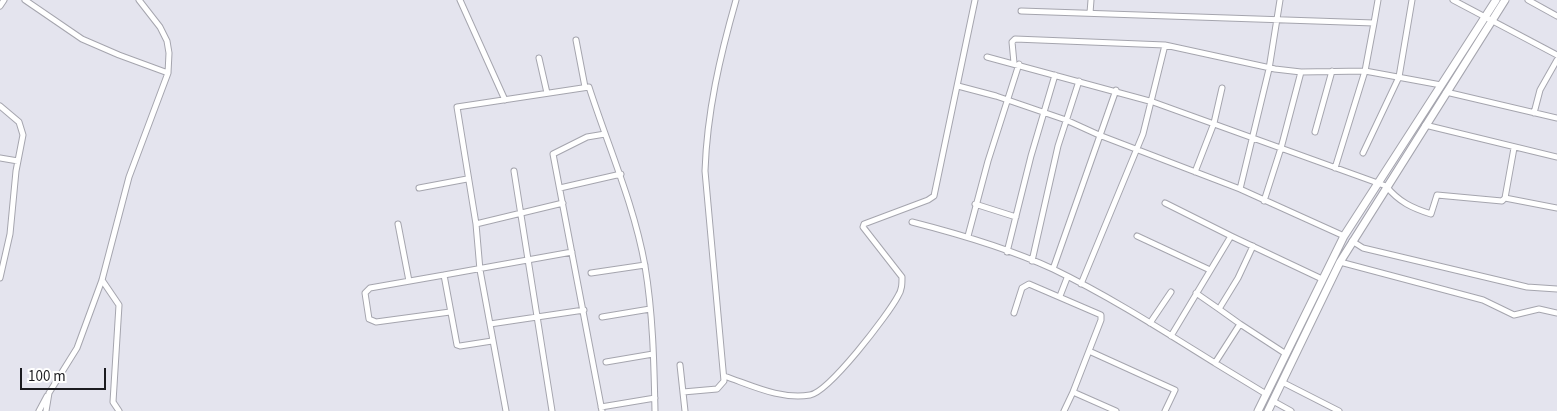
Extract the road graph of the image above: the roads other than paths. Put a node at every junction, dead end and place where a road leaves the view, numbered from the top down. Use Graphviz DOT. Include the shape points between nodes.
graph roads {
  1 [pos="4,0"];
  2 [pos="25,0"];
  3 [pos="139,0"];
  4 [pos="460,0"];
  5 [pos="736,0"];
  6 [pos="975,0"];
  7 [pos="1091,0"];
  8 [pos="1280,0"];
  9 [pos="1378,0"];
  10 [pos="1412,0"];
  11 [pos="1453,0"];
  12 [pos="1496,0"];
  13 [pos="1505,0"];
  14 [pos="1528,0"];
  15 [pos="0,6"];
  16 [pos="1021,11"];
  17 [pos="1090,12"];
  18 [pos="1485,16"];
  19 [pos="1557,16"];
  20 [pos="1277,20"];
  21 [pos="1492,20"];
  22 [pos="1374,22"];
  23 [pos="576,40"];
  24 [pos="1165,45"];
  25 [pos="1557,55"];
  26 [pos="986,57"];
  27 [pos="539,58"];
  28 [pos="1557,60"];
  29 [pos="1016,64"];
  30 [pos="1270,68"];
  31 [pos="1332,71"];
  32 [pos="1365,71"];
  33 [pos="1301,72"];
  34 [pos="168,73"];
  35 [pos="1055,75"];
  36 [pos="1399,77"];
  37 [pos="1079,81"];
  38 [pos="958,86"];
  39 [pos="585,87"];
  40 [pos="1222,88"];
  41 [pos="1444,89"];
  42 [pos="1116,90"];
  43 [pos="547,93"];
  44 [pos="505,100"];
  45 [pos="1009,101"];
  46 [pos="1153,102"];
  47 [pos="0,106"];
  48 [pos="1044,113"];
  49 [pos="1534,113"];
  50 [pos="1557,118"];
  51 [pos="1066,120"];
  52 [pos="1214,123"];
  53 [pos="1425,125"];
  54 [pos="1315,132"];
  55 [pos="605,134"];
  56 [pos="1099,135"];
  57 [pos="1253,139"];
  58 [pos="1137,148"];
  59 [pos="1281,148"];
  60 [pos="1514,148"];
  61 [pos="1363,153"];
  62 [pos="1557,157"];
  63 [pos="0,158"];
  64 [pos="18,161"];
  65 [pos="1335,168"];
  66 [pos="514,170"];
  67 [pos="1195,172"];
  68 [pos="621,174"];
  69 [pos="467,180"];
  70 [pos="1378,184"];
  71 [pos="1386,186"];
  72 [pos="419,188"];
  73 [pos="560,188"];
  74 [pos="1240,189"];
  75 [pos="1505,198"];
  76 [pos="1264,201"];
  77 [pos="563,203"];
  78 [pos="1164,203"];
  79 [pos="975,204"];
  80 [pos="1557,208"];
  81 [pos="521,213"];
  82 [pos="1016,217"];
  83 [pos="912,222"];
  84 [pos="398,224"];
  85 [pos="476,224"];
  86 [pos="968,236"];
  87 [pos="1138,236"];
  88 [pos="1231,236"];
  89 [pos="1344,236"];
  90 [pos="1352,241"];
  91 [pos="1253,246"];
  92 [pos="572,252"];
  93 [pos="1007,252"];
  94 [pos="528,261"];
  95 [pos="1032,261"];
  96 [pos="1340,262"];
  97 [pos="645,265"];
  98 [pos="1053,269"];
  99 [pos="480,270"];
  100 [pos="1210,270"];
  101 [pos="592,273"];
  102 [pos="444,275"];
  103 [pos="0,278"];
  104 [pos="1067,278"];
  105 [pos="1322,279"];
  106 [pos="102,280"];
  107 [pos="410,281"];
  108 [pos="1081,284"];
  109 [pos="1557,289"];
  110 [pos="1171,292"];
  111 [pos="1196,294"];
  112 [pos="1060,296"];
  113 [pos="650,309"];
  114 [pos="1219,309"];
  115 [pos="584,310"];
  116 [pos="450,312"];
  117 [pos="1557,313"];
  118 [pos="1014,314"];
  119 [pos="538,315"];
  120 [pos="602,317"];
  121 [pos="1150,323"];
  122 [pos="490,324"];
  123 [pos="1240,324"];
  124 [pos="1171,336"];
  125 [pos="492,341"];
  126 [pos="1089,351"];
  127 [pos="653,354"];
  128 [pos="1286,354"];
  129 [pos="606,362"];
  130 [pos="1215,363"];
  131 [pos="680,366"];
  132 [pos="724,376"];
  133 [pos="1282,382"];
  134 [pos="683,392"];
  135 [pos="1073,392"];
  136 [pos="49,393"];
  137 [pos="1266,394"];
  138 [pos="655,398"];
  139 [pos="1273,401"];
  140 [pos="602,409"];
  141 [pos="39,411"];
  142 [pos="46,411"];
  143 [pos="119,411"];
  144 [pos="506,411"];
  145 [pos="552,411"];
  146 [pos="656,411"];
  147 [pos="685,411"];
  148 [pos="1064,411"];
  149 [pos="1116,411"];
  150 [pos="1164,411"];
  151 [pos="1258,411"];
  152 [pos="1268,411"];
  153 [pos="1292,411"];
  154 [pos="1339,411"];
  1 -- 15 [label="street"];
  2 -- 34 [label="street" via="82,39"];
  3 -- 34 [label="street" via="167,41 170,53"];
  4 -- 44 [label="street"];
  5 -- 132 [label="street" via="720,59 704,171"];
  6 -- 38 [label="street"];
  7 -- 17 [label="street"];
  8 -- 20 [label="street"];
  9 -- 22 [label="street"];
  10 -- 36 [label="street"];
  11 -- 18 [label="street"];
  12 -- 18 [label="main road"];
  13 -- 21 [label="main road"];
  14 -- 19 [label="street"];
  16 -- 17 [label="street"];
  17 -- 20 [label="street"];
  18 -- 21 [label="street"];
  18 -- 41 [label="main road"];
  20 -- 22 [label="street"];
  20 -- 30 [label="street"];
  21 -- 25 [label="street"];
  21 -- 41 [label="main road"];
  22 -- 32 [label="street"];
  23 -- 39 [label="street"];
  24 -- 29 [label="street" via="1015,39 1012,42"];
  24 -- 30 [label="street"];
  24 -- 46 [label="street"];
  26 -- 29 [label="street"];
  27 -- 43 [label="street"];
  28 -- 49 [label="street" via="1540,90"];
  29 -- 35 [label="street"];
  29 -- 45 [label="street"];
  30 -- 33 [label="street"];
  30 -- 57 [label="street"];
  31 -- 32 [label="street"];
  31 -- 33 [label="street"];
  31 -- 54 [label="street"];
  32 -- 36 [label="street"];
  32 -- 65 [label="street"];
  33 -- 59 [label="street"];
  34 -- 106 [label="street" via="129,177"];
  35 -- 37 [label="street"];
  35 -- 48 [label="street"];
  36 -- 41 [label="street"];
  36 -- 61 [label="street"];
  37 -- 42 [label="street"];
  37 -- 51 [label="street"];
  38 -- 45 [label="street"];
  38 -- 132 [label="street" via="934,196 864,224 863,227 902,277 902,283 898,296 853,357 812,395 778,394"];
  39 -- 43 [label="street"];
  39 -- 55 [label="street" via="589,87"];
  40 -- 52 [label="street"];
  41 -- 49 [label="street"];
  41 -- 53 [label="main road"];
  41 -- 70 [label="main road"];
  42 -- 46 [label="street"];
  42 -- 56 [label="street"];
  43 -- 44 [label="street"];
  44 -- 69 [label="street" via="457,107"];
  45 -- 48 [label="street"];
  45 -- 79 [label="street"];
  46 -- 52 [label="street"];
  46 -- 58 [label="street"];
  47 -- 64 [label="street" via="22,126 24,135"];
  48 -- 51 [label="street"];
  48 -- 82 [label="street"];
  49 -- 50 [label="street"];
  51 -- 56 [label="street"];
  51 -- 95 [label="street"];
  52 -- 57 [label="street"];
  52 -- 67 [label="street"];
  53 -- 60 [label="street"];
  53 -- 71 [label="main road"];
  55 -- 68 [label="street"];
  55 -- 73 [label="street" via="587,137 553,154"];
  56 -- 58 [label="street"];
  56 -- 98 [label="street"];
  57 -- 59 [label="street"];
  57 -- 74 [label="street"];
  58 -- 67 [label="street"];
  58 -- 108 [label="street"];
  59 -- 65 [label="street"];
  59 -- 76 [label="street"];
  60 -- 62 [label="street"];
  60 -- 75 [label="street"];
  63 -- 64 [label="street"];
  64 -- 103 [label="street" via="10,234"];
  65 -- 70 [label="street"];
  66 -- 81 [label="street"];
  67 -- 74 [label="street"];
  68 -- 73 [label="street"];
  68 -- 97 [label="street"];
  69 -- 72 [label="street"];
  69 -- 85 [label="street"];
  70 -- 71 [label="street"];
  70 -- 89 [label="main road"];
  71 -- 75 [label="street" via="1410,208 1431,214 1437,195 1499,202"];
  71 -- 90 [label="main road"];
  73 -- 77 [label="street"];
  74 -- 76 [label="street"];
  75 -- 80 [label="street"];
  76 -- 89 [label="street"];
  77 -- 81 [label="street"];
  77 -- 92 [label="street"];
  78 -- 88 [label="street"];
  79 -- 82 [label="street"];
  79 -- 86 [label="street"];
  81 -- 85 [label="street"];
  81 -- 94 [label="street"];
  82 -- 93 [label="street"];
  83 -- 86 [label="street"];
  84 -- 107 [label="street"];
  85 -- 99 [label="street"];
  86 -- 93 [label="street"];
  87 -- 100 [label="street"];
  88 -- 91 [label="street"];
  88 -- 100 [label="street"];
  89 -- 105 [label="main road"];
  90 -- 96 [label="main road"];
  90 -- 109 [label="street" via="1363,248 1483,277"];
  91 -- 105 [label="street"];
  91 -- 114 [label="street"];
  92 -- 94 [label="street"];
  92 -- 115 [label="street"];
  93 -- 95 [label="street"];
  94 -- 99 [label="street"];
  94 -- 119 [label="street"];
  95 -- 98 [label="street"];
  96 -- 117 [label="street" via="1483,300 1514,315 1539,309"];
  96 -- 133 [label="main road"];
  97 -- 101 [label="street"];
  97 -- 113 [label="street"];
  98 -- 104 [label="street"];
  99 -- 102 [label="street"];
  99 -- 122 [label="street"];
  100 -- 111 [label="street"];
  102 -- 107 [label="street"];
  102 -- 116 [label="street"];
  104 -- 108 [label="street"];
  104 -- 112 [label="street"];
  105 -- 128 [label="main road"];
  106 -- 136 [label="street" via="77,348"];
  106 -- 143 [label="street" via="120,305 113,402"];
  107 -- 116 [label="street" via="366,290 369,318 372,321"];
  108 -- 121 [label="street"];
  110 -- 121 [label="street"];
  111 -- 114 [label="street"];
  111 -- 124 [label="street"];
  112 -- 118 [label="street" via="1026,284"];
  112 -- 126 [label="street" via="1101,315"];
  113 -- 120 [label="street"];
  113 -- 127 [label="street"];
  114 -- 123 [label="street"];
  115 -- 119 [label="street"];
  115 -- 140 [label="street"];
  116 -- 125 [label="street" via="457,345"];
  119 -- 122 [label="street"];
  119 -- 145 [label="street"];
  121 -- 124 [label="street"];
  122 -- 125 [label="street"];
  123 -- 128 [label="street"];
  123 -- 130 [label="street"];
  124 -- 130 [label="street"];
  125 -- 144 [label="street"];
  126 -- 135 [label="street"];
  126 -- 150 [label="street" via="1174,390"];
  127 -- 129 [label="street"];
  127 -- 138 [label="street"];
  128 -- 137 [label="main road"];
  130 -- 137 [label="street"];
  131 -- 134 [label="street"];
  132 -- 134 [label="street" via="722,386 717,389"];
  133 -- 139 [label="main road"];
  133 -- 154 [label="street"];
  134 -- 147 [label="street"];
  135 -- 148 [label="street"];
  135 -- 149 [label="street"];
  136 -- 141 [label="street"];
  136 -- 142 [label="street"];
  137 -- 151 [label="main road"];
  138 -- 140 [label="street"];
  138 -- 146 [label="street"];
  139 -- 152 [label="main road"];
  139 -- 153 [label="street"];
}
